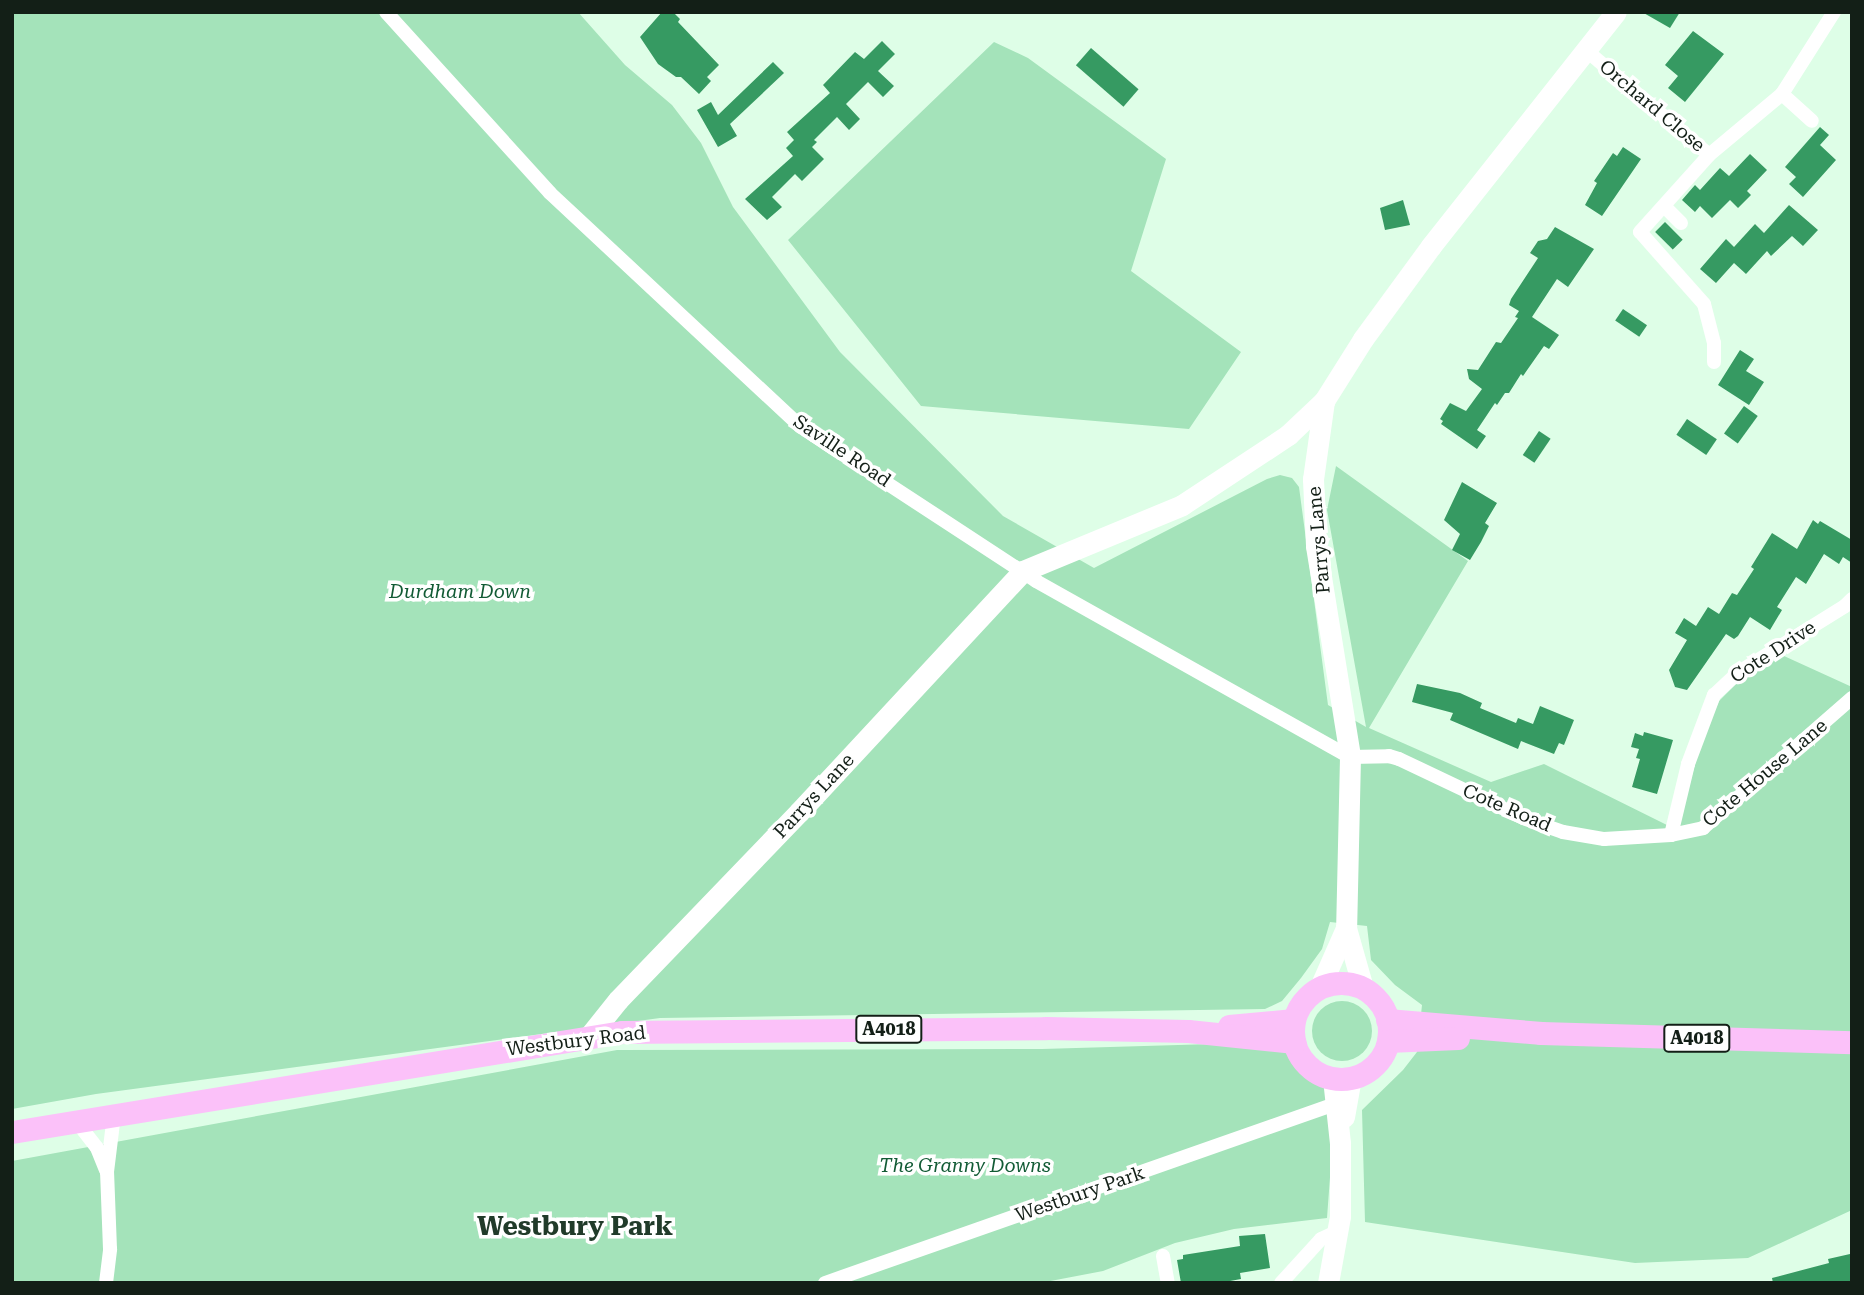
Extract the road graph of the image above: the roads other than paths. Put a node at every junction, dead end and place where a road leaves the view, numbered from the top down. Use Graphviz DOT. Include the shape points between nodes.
graph roads {
  1 [pos="386,12"];
  2 [pos="1616,12"];
  3 [pos="1835,12"];
  4 [pos="1587,51"];
  5 [pos="1782,94"];
  6 [pos="1812,121"];
  7 [pos="1709,155"];
  8 [pos="1664,206"];
  9 [pos="1681,223"];
  10 [pos="1714,362"];
  11 [pos="1324,401"];
  12 [pos="1030,576"];
  13 [pos="1852,599"];
  14 [pos="1852,698"];
  15 [pos="1350,757"];
  16 [pos="1671,835"];
  17 [pos="1346,928"];
  18 [pos="1320,988"];
  19 [pos="1363,988"];
  20 [pos="618,1000"];
  21 [pos="1387,1030"];
  22 [pos="1294,1031"];
  23 [pos="622,1032"];
  24 [pos="590,1035"];
  25 [pos="1852,1042"];
  26 [pos="1342,1078"];
  27 [pos="1335,1104"];
  28 [pos="114,1115"];
  29 [pos="76,1121"];
  30 [pos="12,1132"];
  31 [pos="1340,1143"];
  32 [pos="107,1172"];
  33 [pos="1338,1231"];
  34 [pos="1163,1256"];
  35 [pos="106,1283"];
  36 [pos="825,1283"];
  37 [pos="1168,1283"];
  38 [pos="1281,1283"];
  39 [pos="1328,1283"];
  1 -- 12 [label="street, Saville Road" via="550,193 802,426"];
  2 -- 4 [label="main road, Parrys Lane"];
  3 -- 5 [label="street, Orchard Close"];
  4 -- 7 [label="street, Orchard Close"];
  4 -- 11 [label="main road, Parrys Lane" via="1431,246"];
  5 -- 6 [label="street"];
  5 -- 7 [label="street, Orchard Close"];
  7 -- 8 [label="street"];
  8 -- 9 [label="street"];
  8 -- 10 [label="street" via="1640,232 1704,304"];
  11 -- 12 [label="main road, Parrys Lane" via="1288,435 1182,505"];
  11 -- 15 [label="main road, Parrys Lane" via="1313,478 1316,546"];
  12 -- 15 [label="street, Saville Road"];
  12 -- 20 [label="main road, Parrys Lane" via="1008,589"];
  13 -- 16 [label="street, Cote Drive" via="1739,673 1714,695 1688,764"];
  14 -- 16 [label="street, Cote House Lane" via="1703,828"];
  15 -- 16 [label="street, Cote Road" via="1399,759 1563,832 1604,839"];
  15 -- 17 [label="main road, Parrys Lane"];
  17 -- 18 [label="main road, Parrys Lane"];
  17 -- 19 [label="main road, Parrys Lane"];
  18 -- 19 [label="main road" via="1341,983"];
  18 -- 22 [label="main road" via="1303,1001"];
  19 -- 21 [label="main road" via="1379,1001"];
  20 -- 23 [label="main road"];
  20 -- 24 [label="main road, Parrys Lane"];
  21 -- 25 [label="main road, A4018"];
  21 -- 26 [label="main road" via="1375,1065"];
  22 -- 23 [label="main road, Westbury Road / A4018"];
  22 -- 26 [label="main road" via="1307,1066"];
  23 -- 24 [label="main road, Westbury Road / A4018"];
  24 -- 28 [label="main road, Westbury Road / A4018"];
  26 -- 27 [label="main road"];
  26 -- 31 [label="main road"];
  27 -- 31 [label="main road"];
  27 -- 36 [label="street, Westbury Park"];
  28 -- 29 [label="main road, Westbury Road / A4018"];
  28 -- 32 [label="street"];
  29 -- 30 [label="main road, Westbury Road / A4018"];
  29 -- 32 [label="street" via="97,1148"];
  31 -- 33 [label="main road"];
  32 -- 35 [label="street" via="110,1250"];
  33 -- 38 [label="street" via="1321,1239"];
  33 -- 39 [label="main road"];
  34 -- 37 [label="street"];
}
